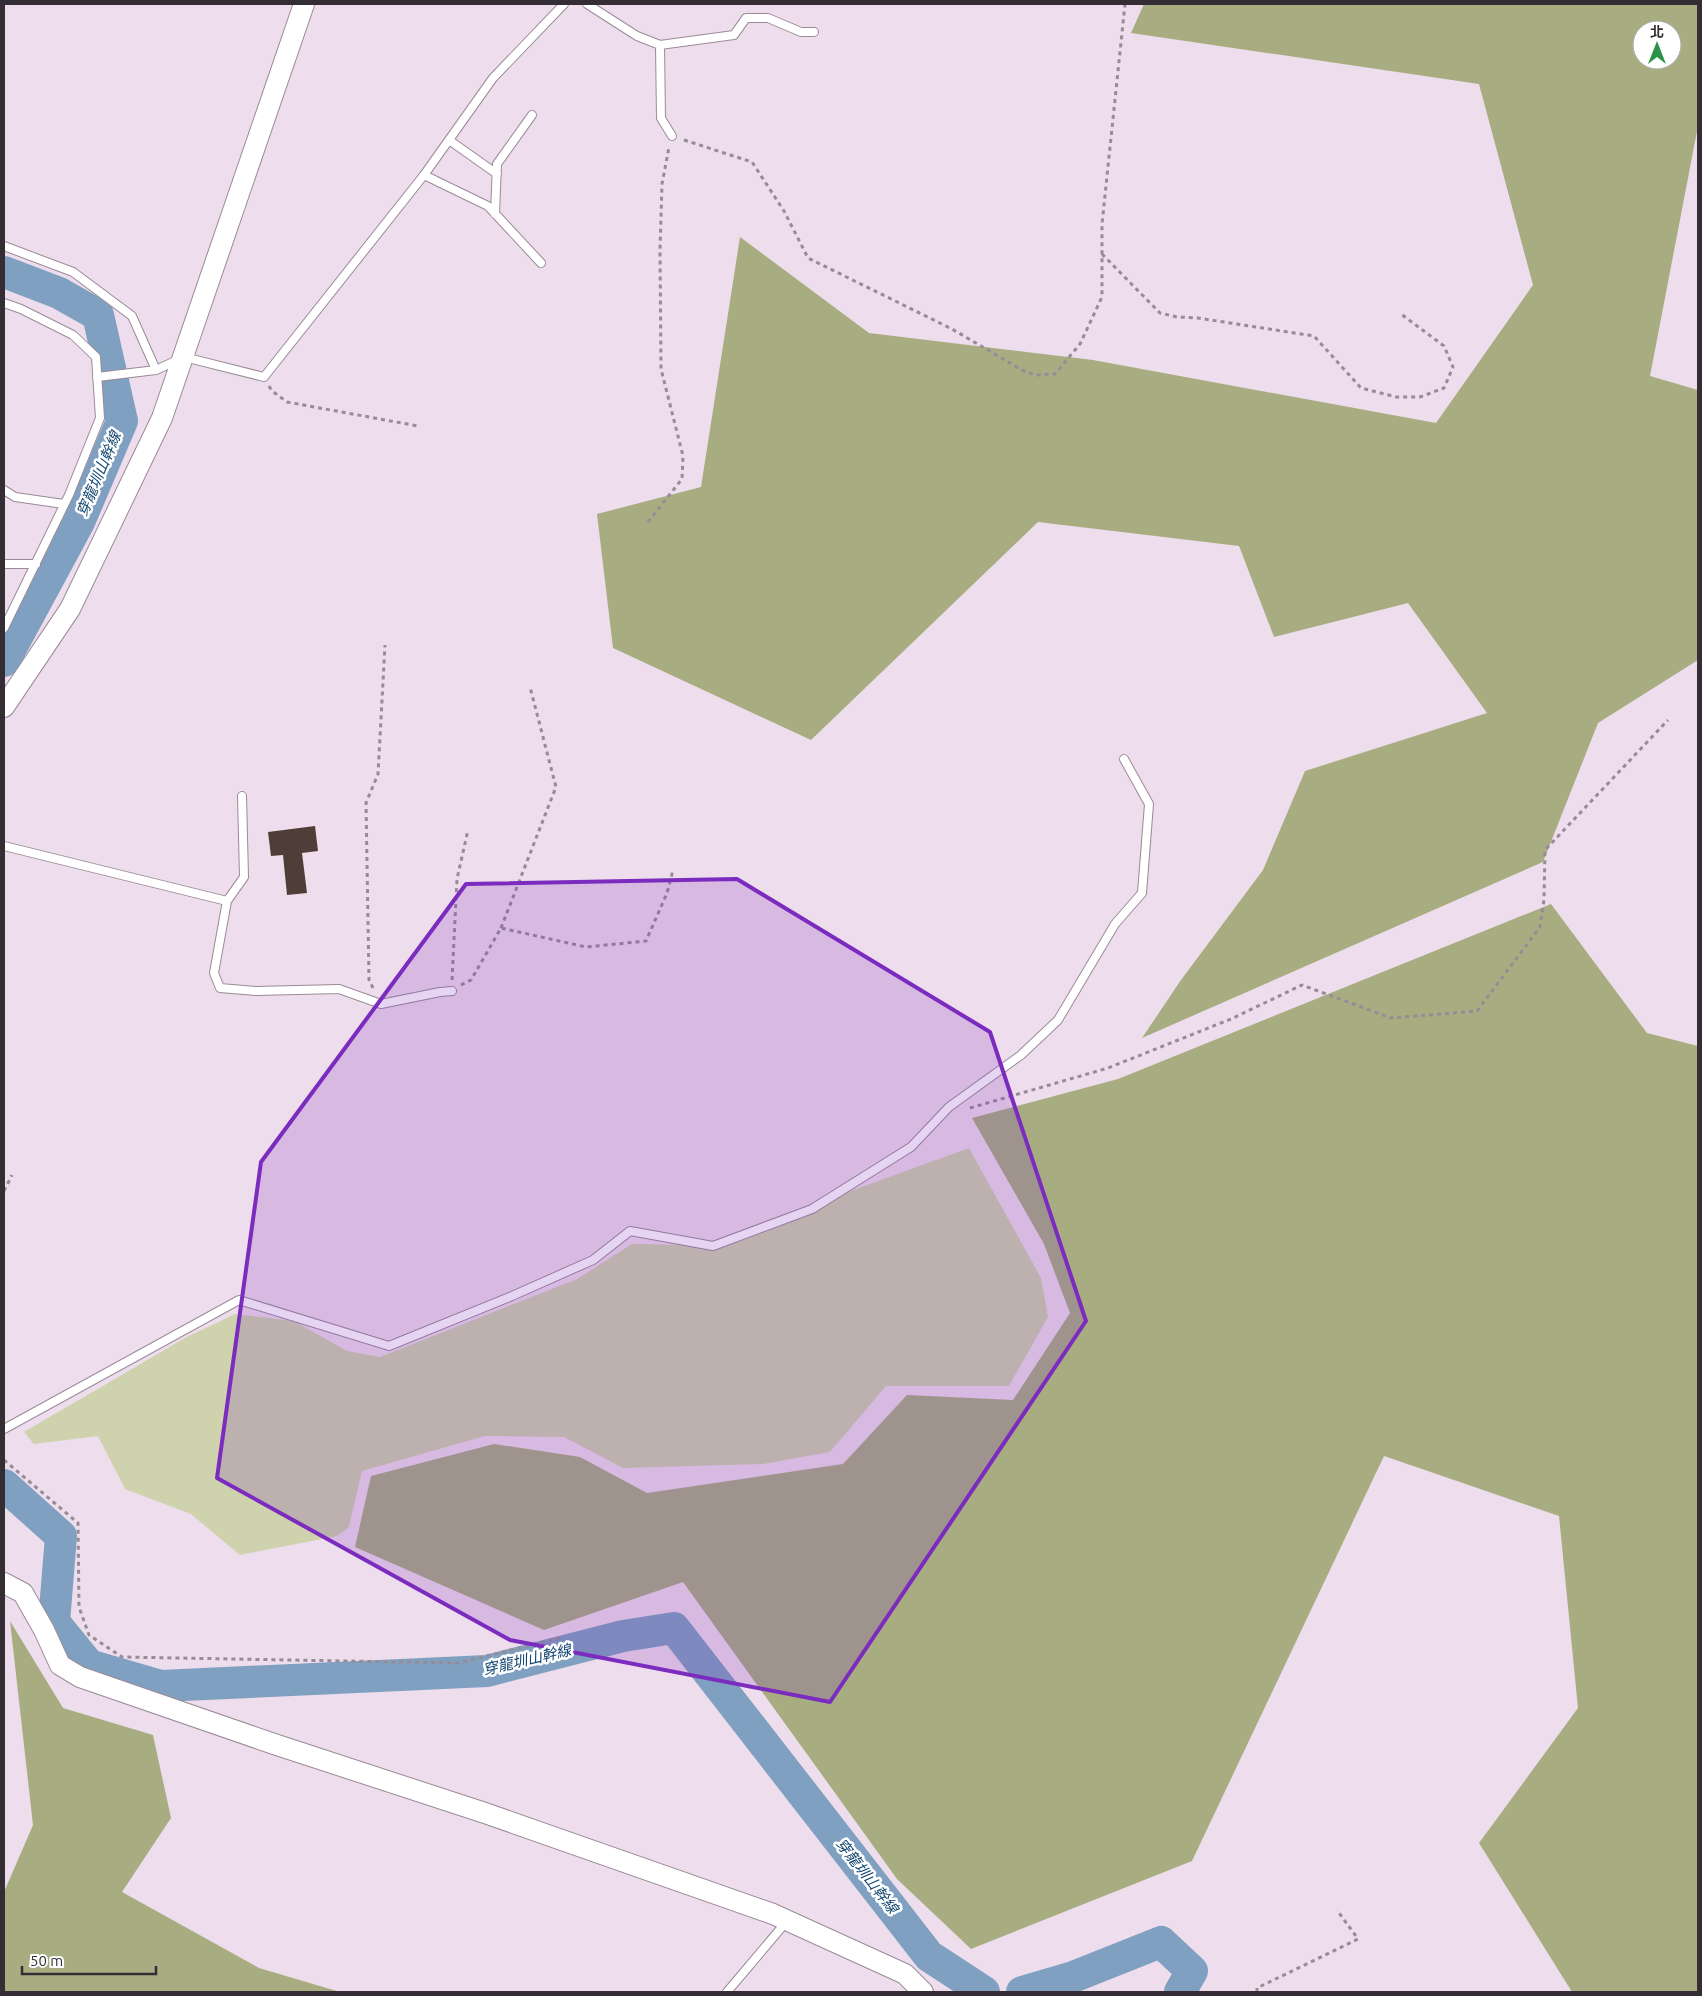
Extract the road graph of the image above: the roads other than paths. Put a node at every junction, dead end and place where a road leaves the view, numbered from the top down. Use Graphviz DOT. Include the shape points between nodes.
graph roads {
  1 [pos="304,4"];
  2 [pos="564,4"];
  3 [pos="587,4"];
  4 [pos="814,32"];
  5 [pos="660,46"];
  6 [pos="532,115"];
  7 [pos="672,136"];
  8 [pos="449,140"];
  9 [pos="497,174"];
  10 [pos="424,175"];
  11 [pos="495,214"];
  12 [pos="4,246"];
  13 [pos="541,263"];
  14 [pos="4,303"];
  15 [pos="184,357"];
  16 [pos="156,370"];
  17 [pos="97,377"];
  18 [pos="4,490"];
  19 [pos="64,504"];
  20 [pos="4,564"];
  21 [pos="36,564"];
  22 [pos="4,628"];
  23 [pos="4,707"];
  24 [pos="1124,759"];
  25 [pos="242,796"];
  26 [pos="4,846"];
  27 [pos="227,901"];
  28 [pos="452,991"];
  29 [pos="4,1429"];
  30 [pos="4,1584"];
  31 [pos="787,1920"];
  32 [pos="727,1992"];
  33 [pos="923,1992"];
  1 -- 15 [label="street"];
  2 -- 8 [label="lane" via="493,78"];
  3 -- 5 [label="lane" via="637,36"];
  4 -- 5 [label="lane" via="801,32 768,18 746,18 734,35"];
  5 -- 7 [label="lane" via="661,118"];
  6 -- 9 [label="lane" via="497,164"];
  8 -- 9 [label="lane"];
  8 -- 10 [label="lane"];
  9 -- 11 [label="lane"];
  10 -- 11 [label="lane" via="488,206"];
  10 -- 15 [label="lane" via="264,377"];
  11 -- 13 [label="lane"];
  12 -- 16 [label="lane" via="74,272 132,316"];
  14 -- 17 [label="lane" via="73,335 96,357"];
  15 -- 16 [label="lane"];
  15 -- 23 [label="street" via="162,418 70,608"];
  16 -- 17 [label="lane"];
  17 -- 19 [label="lane" via="100,418"];
  18 -- 19 [label="lane" via="15,497"];
  19 -- 21 [label="lane"];
  20 -- 21 [label="lane"];
  21 -- 22 [label="lane"];
  24 -- 29 [label="lane" via="1149,804 1142,893 1115,924 1058,1020 1020,1055 949,1108 912,1147 812,1209 713,1246 630,1231 593,1260 389,1346 239,1300"];
  25 -- 27 [label="lane" via="244,877"];
  26 -- 27 [label="lane"];
  27 -- 28 [label="lane" via="214,973 220,988 256,991 339,989 380,1004"];
  30 -- 31 [label="street" via="23,1593 60,1665 80,1677 485,1812"];
  31 -- 32 [label="lane"];
  31 -- 33 [label="street" via="905,1974"];
}
